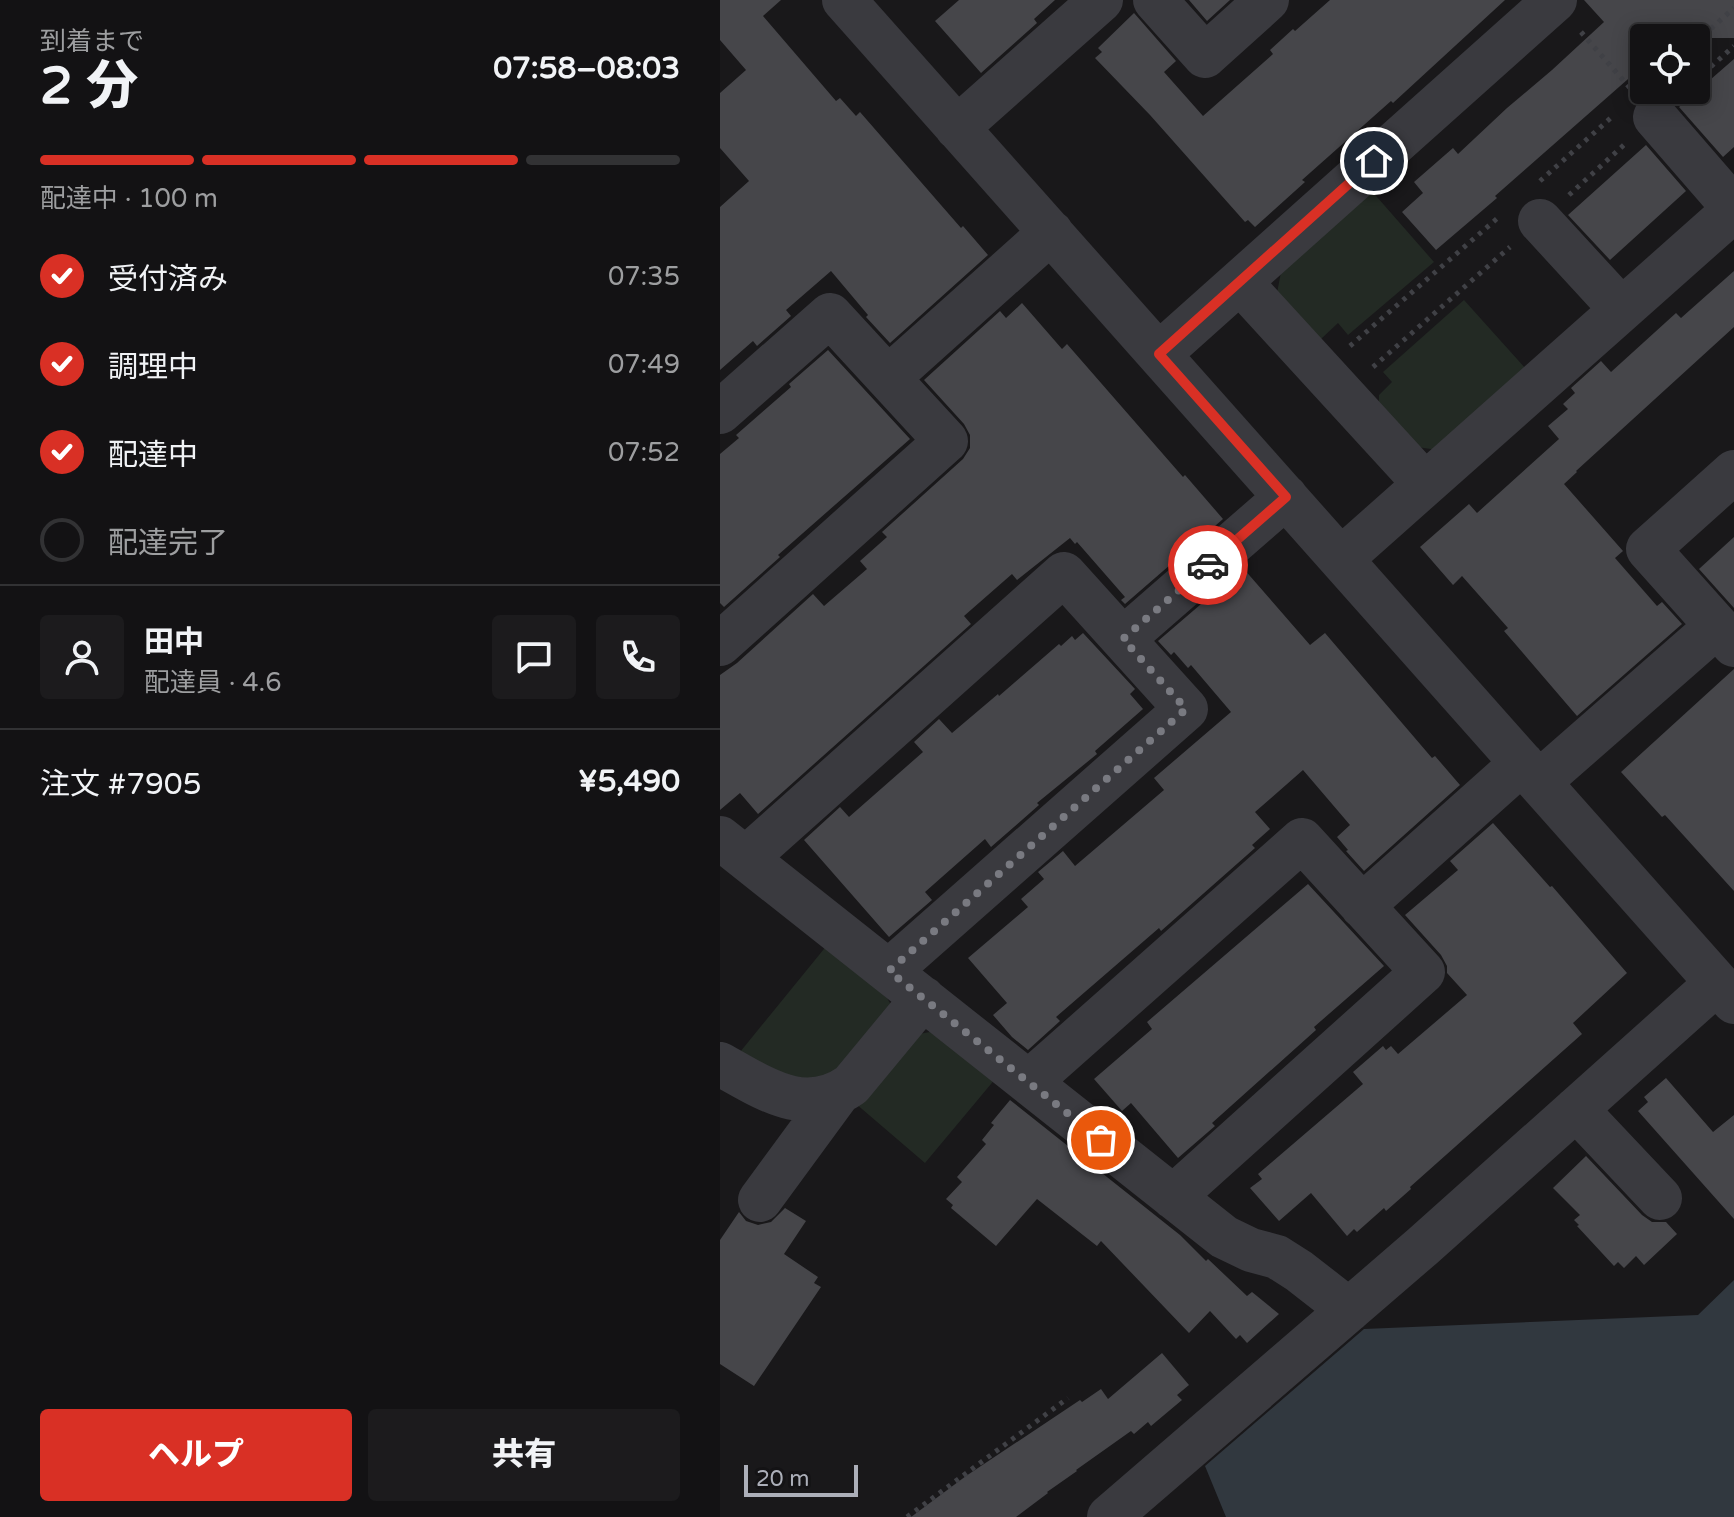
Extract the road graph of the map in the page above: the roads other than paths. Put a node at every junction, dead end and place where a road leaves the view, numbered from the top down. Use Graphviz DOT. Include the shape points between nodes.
graph roads {
  1 [pos="844,0"];
  2 [pos="1101,0"];
  3 [pos="1155,0"];
  4 [pos="1267,0"];
  5 [pos="1554,0"];
  6 [pos="1634,116"];
  7 [pos="957,128"];
  8 [pos="1526,207"];
  9 [pos="1734,209"];
  10 [pos="1051,232"];
  11 [pos="1240,282"];
  12 [pos="1621,309"];
  13 [pos="1159,354"];
  14 [pos="888,378"];
  15 [pos="720,412"];
  16 [pos="1734,472"];
  17 [pos="1425,484"];
  18 [pos="1286,497"];
  19 [pos="1341,559"];
  20 [pos="1725,636"];
  21 [pos="1123,639"];
  22 [pos="720,644"];
  23 [pos="1530,773"];
  24 [pos="733,848"];
  25 [pos="1362,906"];
  26 [pos="889,971"];
  27 [pos="1726,992"];
  28 [pos="923,998"];
  29 [pos="720,1064"];
  30 [pos="1029,1082"];
  31 [pos="837,1095"];
  32 [pos="1576,1109"];
  33 [pos="1173,1197"];
  34 [pos="1660,1198"];
  35 [pos="760,1200"];
  36 [pos="1349,1310"];
  37 [pos="1109,1517"];
  1 -- 7 [label="street"];
  2 -- 7 [label="street"];
  3 -- 4 [label="street" via="1205,56"];
  5 -- 11 [label="street"];
  6 -- 9 [label="street"];
  7 -- 10 [label="street"];
  8 -- 12 [label="street"];
  9 -- 12 [label="street"];
  10 -- 13 [label="street"];
  10 -- 14 [label="street"];
  11 -- 13 [label="street"];
  11 -- 17 [label="street"];
  12 -- 17 [label="street"];
  13 -- 18 [label="street"];
  14 -- 15 [label="street" via="830,315"];
  14 -- 22 [label="street" via="946,441"];
  16 -- 20 [label="street" via="1648,549"];
  17 -- 19 [label="street"];
  18 -- 19 [label="street"];
  18 -- 21 [label="street"];
  19 -- 23 [label="street"];
  20 -- 23 [label="street"];
  21 -- 24 [label="street" via="1064,574"];
  21 -- 26 [label="street" via="1186,709"];
  23 -- 25 [label="street"];
  23 -- 27 [label="street"];
  24 -- 26 [label="street"];
  25 -- 30 [label="street" via="1302,840"];
  25 -- 33 [label="street" via="1423,972"];
  26 -- 28 [label="street"];
  27 -- 32 [label="street"];
  28 -- 30 [label="street"];
  28 -- 31 [label="street"];
  29 -- 31 [label="street" via="786,1097 820,1100"];
  30 -- 33 [label="street"];
  31 -- 35 [label="street"];
  32 -- 34 [label="street"];
  32 -- 36 [label="street"];
  33 -- 36 [label="street" via="1224,1237 1277,1257"];
  36 -- 37 [label="street"];
}
